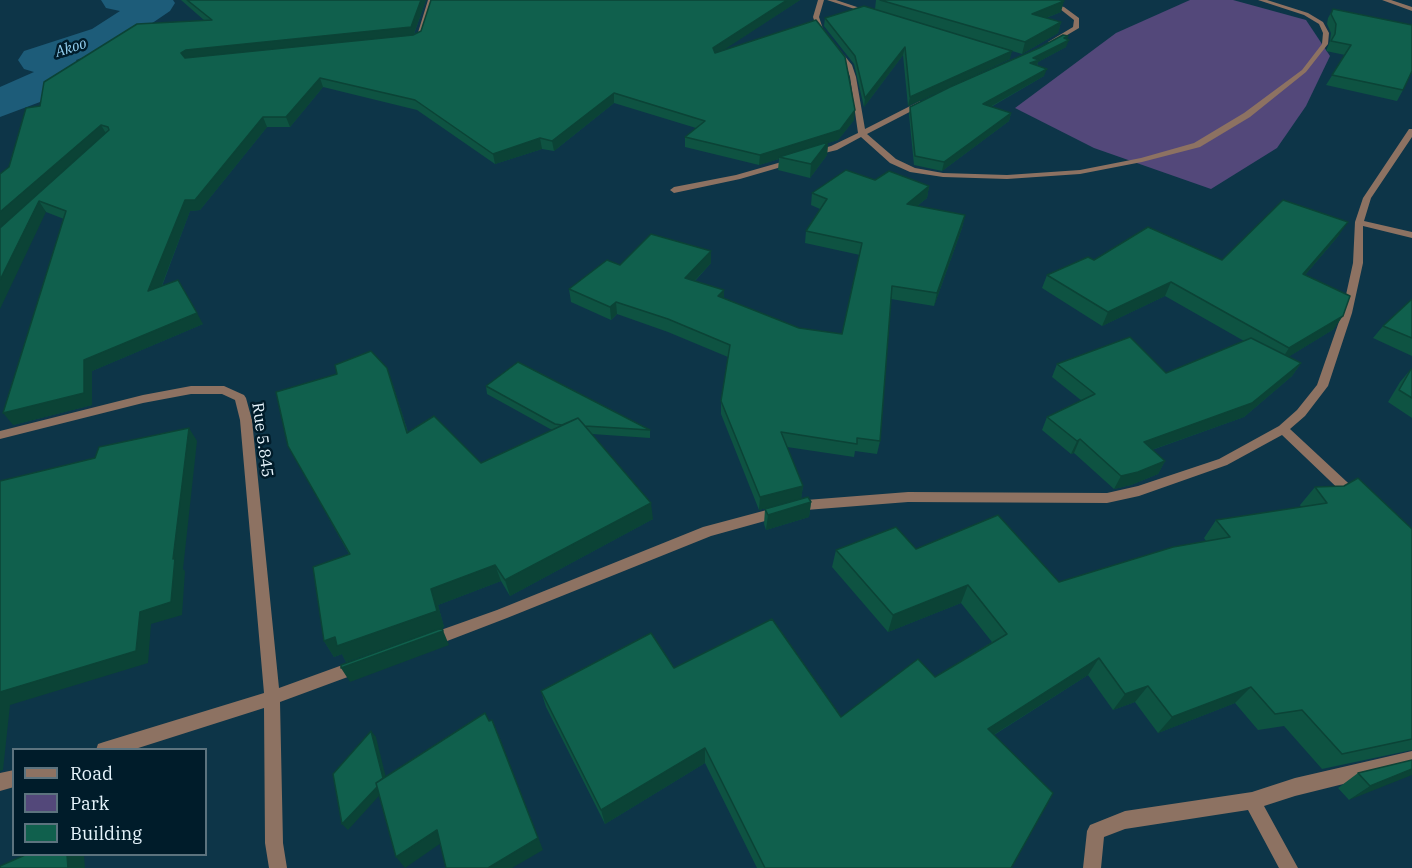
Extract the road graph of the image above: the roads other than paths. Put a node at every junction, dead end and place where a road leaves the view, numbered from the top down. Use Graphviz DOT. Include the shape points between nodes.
graph roads {
  1 [pos="431,0"];
  2 [pos="821,0"];
  3 [pos="830,0"];
  4 [pos="1035,0"];
  5 [pos="1261,0"];
  6 [pos="1385,0"];
  7 [pos="1412,9"];
  8 [pos="875,14"];
  9 [pos="412,41"];
  10 [pos="1042,48"];
  11 [pos="934,97"];
  12 [pos="1412,131"];
  13 [pos="862,134"];
  14 [pos="674,190"];
  15 [pos="1359,222"];
  16 [pos="1412,235"];
  17 [pos="1283,429"];
  18 [pos="0,435"];
  19 [pos="1360,503"];
  20 [pos="415,646"];
  21 [pos="371,662"];
  22 [pos="272,698"];
  23 [pos="110,748"];
  24 [pos="1412,759"];
  25 [pos="1252,801"];
  26 [pos="278,868"];
  27 [pos="1092,868"];
  28 [pos="1289,868"];
  1 -- 9 [label="street" via="418,39"];
  2 -- 13 [label="street" via="816,17 849,65"];
  3 -- 8 [label="street"];
  4 -- 10 [label="street" via="1062,8 1077,19 1076,28"];
  5 -- 13 [label="street" via="1306,14 1321,23 1326,33 1325,44 1304,71 1247,115 1197,146 1080,172 1007,177 943,175 913,170 893,161"];
  6 -- 7 [label="street"];
  11 -- 13 [label="street"];
  12 -- 15 [label="street" via="1367,198"];
  13 -- 14 [label="street" via="791,162"];
  15 -- 16 [label="street"];
  15 -- 17 [label="street" via="1358,263 1347,313 1322,386"];
  17 -- 19 [label="street"];
  17 -- 20 [label="street" via="1222,462 1107,498 908,497 806,505 708,531"];
  18 -- 22 [label="street, Rue 5.845" via="191,390 224,390 240,398 246,420"];
  21 -- 22 [label="street"];
  22 -- 23 [label="street"];
  22 -- 26 [label="street" via="274,843"];
  24 -- 25 [label="street" via="1295,786"];
  25 -- 27 [label="street" via="1125,819 1096,831"];
  25 -- 28 [label="street"];
}
